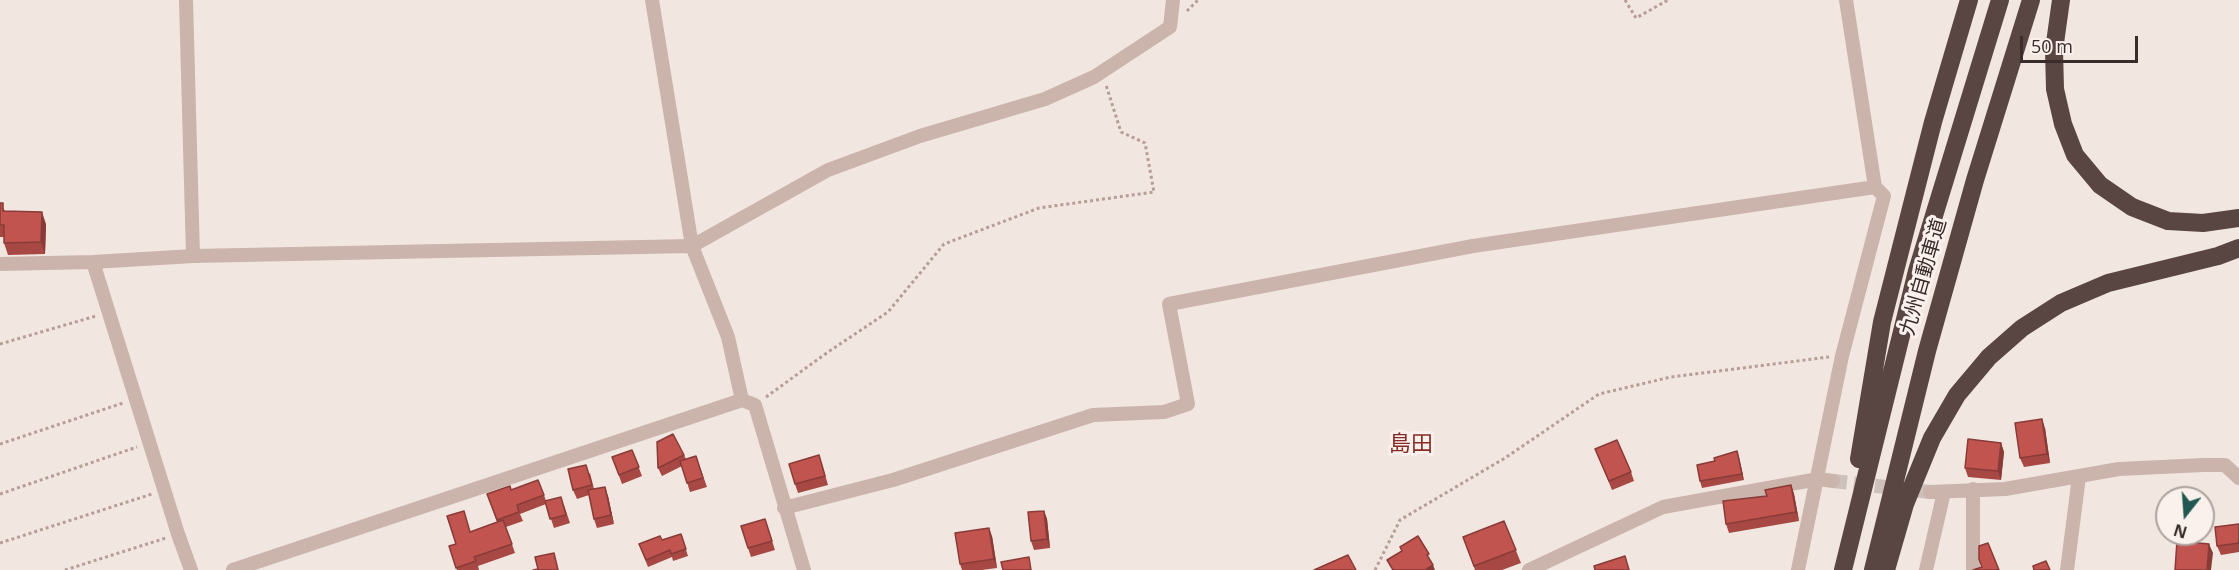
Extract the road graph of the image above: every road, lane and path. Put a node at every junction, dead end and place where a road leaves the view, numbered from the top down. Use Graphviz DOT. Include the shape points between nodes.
graph roads {
  1 [pos="186,0"];
  2 [pos="652,0"];
  3 [pos="1173,0"];
  4 [pos="1625,0"];
  5 [pos="1668,0"];
  6 [pos="1846,0"];
  7 [pos="1969,0"];
  8 [pos="2000,0"];
  9 [pos="2031,0"];
  10 [pos="2061,0"];
  11 [pos="1101,71"];
  12 [pos="1875,187"];
  13 [pos="2239,218"];
  14 [pos="692,246"];
  15 [pos="2239,248"];
  16 [pos="193,256"];
  17 [pos="93,262"];
  18 [pos="0,264"];
  19 [pos="109,312"];
  20 [pos="0,344"];
  21 [pos="1842,356"];
  22 [pos="136,399"];
  23 [pos="749,403"];
  24 [pos="150,443"];
  25 [pos="0,444"];
  26 [pos="2079,477"];
  27 [pos="2239,478"];
  28 [pos="1818,479"];
  29 [pos="1833,481"];
  30 [pos="164,489"];
  31 [pos="1973,489"];
  32 [pos="0,494"];
  33 [pos="784,508"];
  34 [pos="178,534"];
  35 [pos="0,543"];
  36 [pos="1973,568"];
  37 [pos="65,570"];
  38 [pos="191,570"];
  39 [pos="233,570"];
  40 [pos="804,570"];
  41 [pos="1375,570"];
  42 [pos="1529,570"];
  43 [pos="1798,570"];
  44 [pos="1842,570"];
  45 [pos="1873,570"];
  46 [pos="1886,570"];
  47 [pos="1926,570"];
  48 [pos="2067,570"];
  1 -- 16 [label="street"];
  2 -- 14 [label="street"];
  3 -- 11 [label="street" via="1170,27"];
  4 -- 5 [label="path" via="1636,18"];
  6 -- 12 [label="street"];
  7 -- 44 [label="highway" via="1882,322"];
  8 -- 44 [label="highway, 九州自動車道" via="1917,271"];
  9 -- 45 [label="highway, 九州自動車道" via="1927,351"];
  10 -- 13 [label="highway" via="2055,89 2075,155 2100,185 2132,207 2168,221 2203,223"];
  11 -- 14 [label="street" via="1045,99 920,136 828,170"];
  11 -- 23 [label="path" via="1120,132 1145,142 1154,192 1039,208 944,244 888,312"];
  12 -- 21 [label="street" via="1884,196"];
  12 -- 33 [label="street" via="1473,246 1169,304 1188,404 1164,412 1094,415 893,480"];
  14 -- 16 [label="street"];
  14 -- 23 [label="street"];
  15 -- 46 [label="highway" via="2108,283 2061,303 2022,328 1989,357 1957,395 1932,438 1905,504"];
  16 -- 17 [label="street"];
  17 -- 18 [label="street"];
  17 -- 19 [label="street"];
  19 -- 20 [label="path"];
  19 -- 22 [label="street"];
  21 -- 28 [label="street"];
  21 -- 41 [label="path" via="1671,377 1599,394 1505,458 1400,520"];
  22 -- 24 [label="street"];
  22 -- 25 [label="path"];
  23 -- 33 [label="street"];
  23 -- 39 [label="street"];
  24 -- 30 [label="street"];
  24 -- 32 [label="path"];
  26 -- 27 [label="street" via="2119,469 2225,465"];
  26 -- 31 [label="street" via="2005,489"];
  26 -- 48 [label="street"];
  28 -- 29 [label="street"];
  28 -- 42 [label="street" via="1664,507"];
  28 -- 43 [label="street"];
  30 -- 34 [label="street"];
  30 -- 35 [label="path"];
  31 -- 36 [label="street"];
  31 -- 47 [label="street" via="1937,492"];
  33 -- 40 [label="street"];
  34 -- 37 [label="path"];
  34 -- 38 [label="street"];
}
